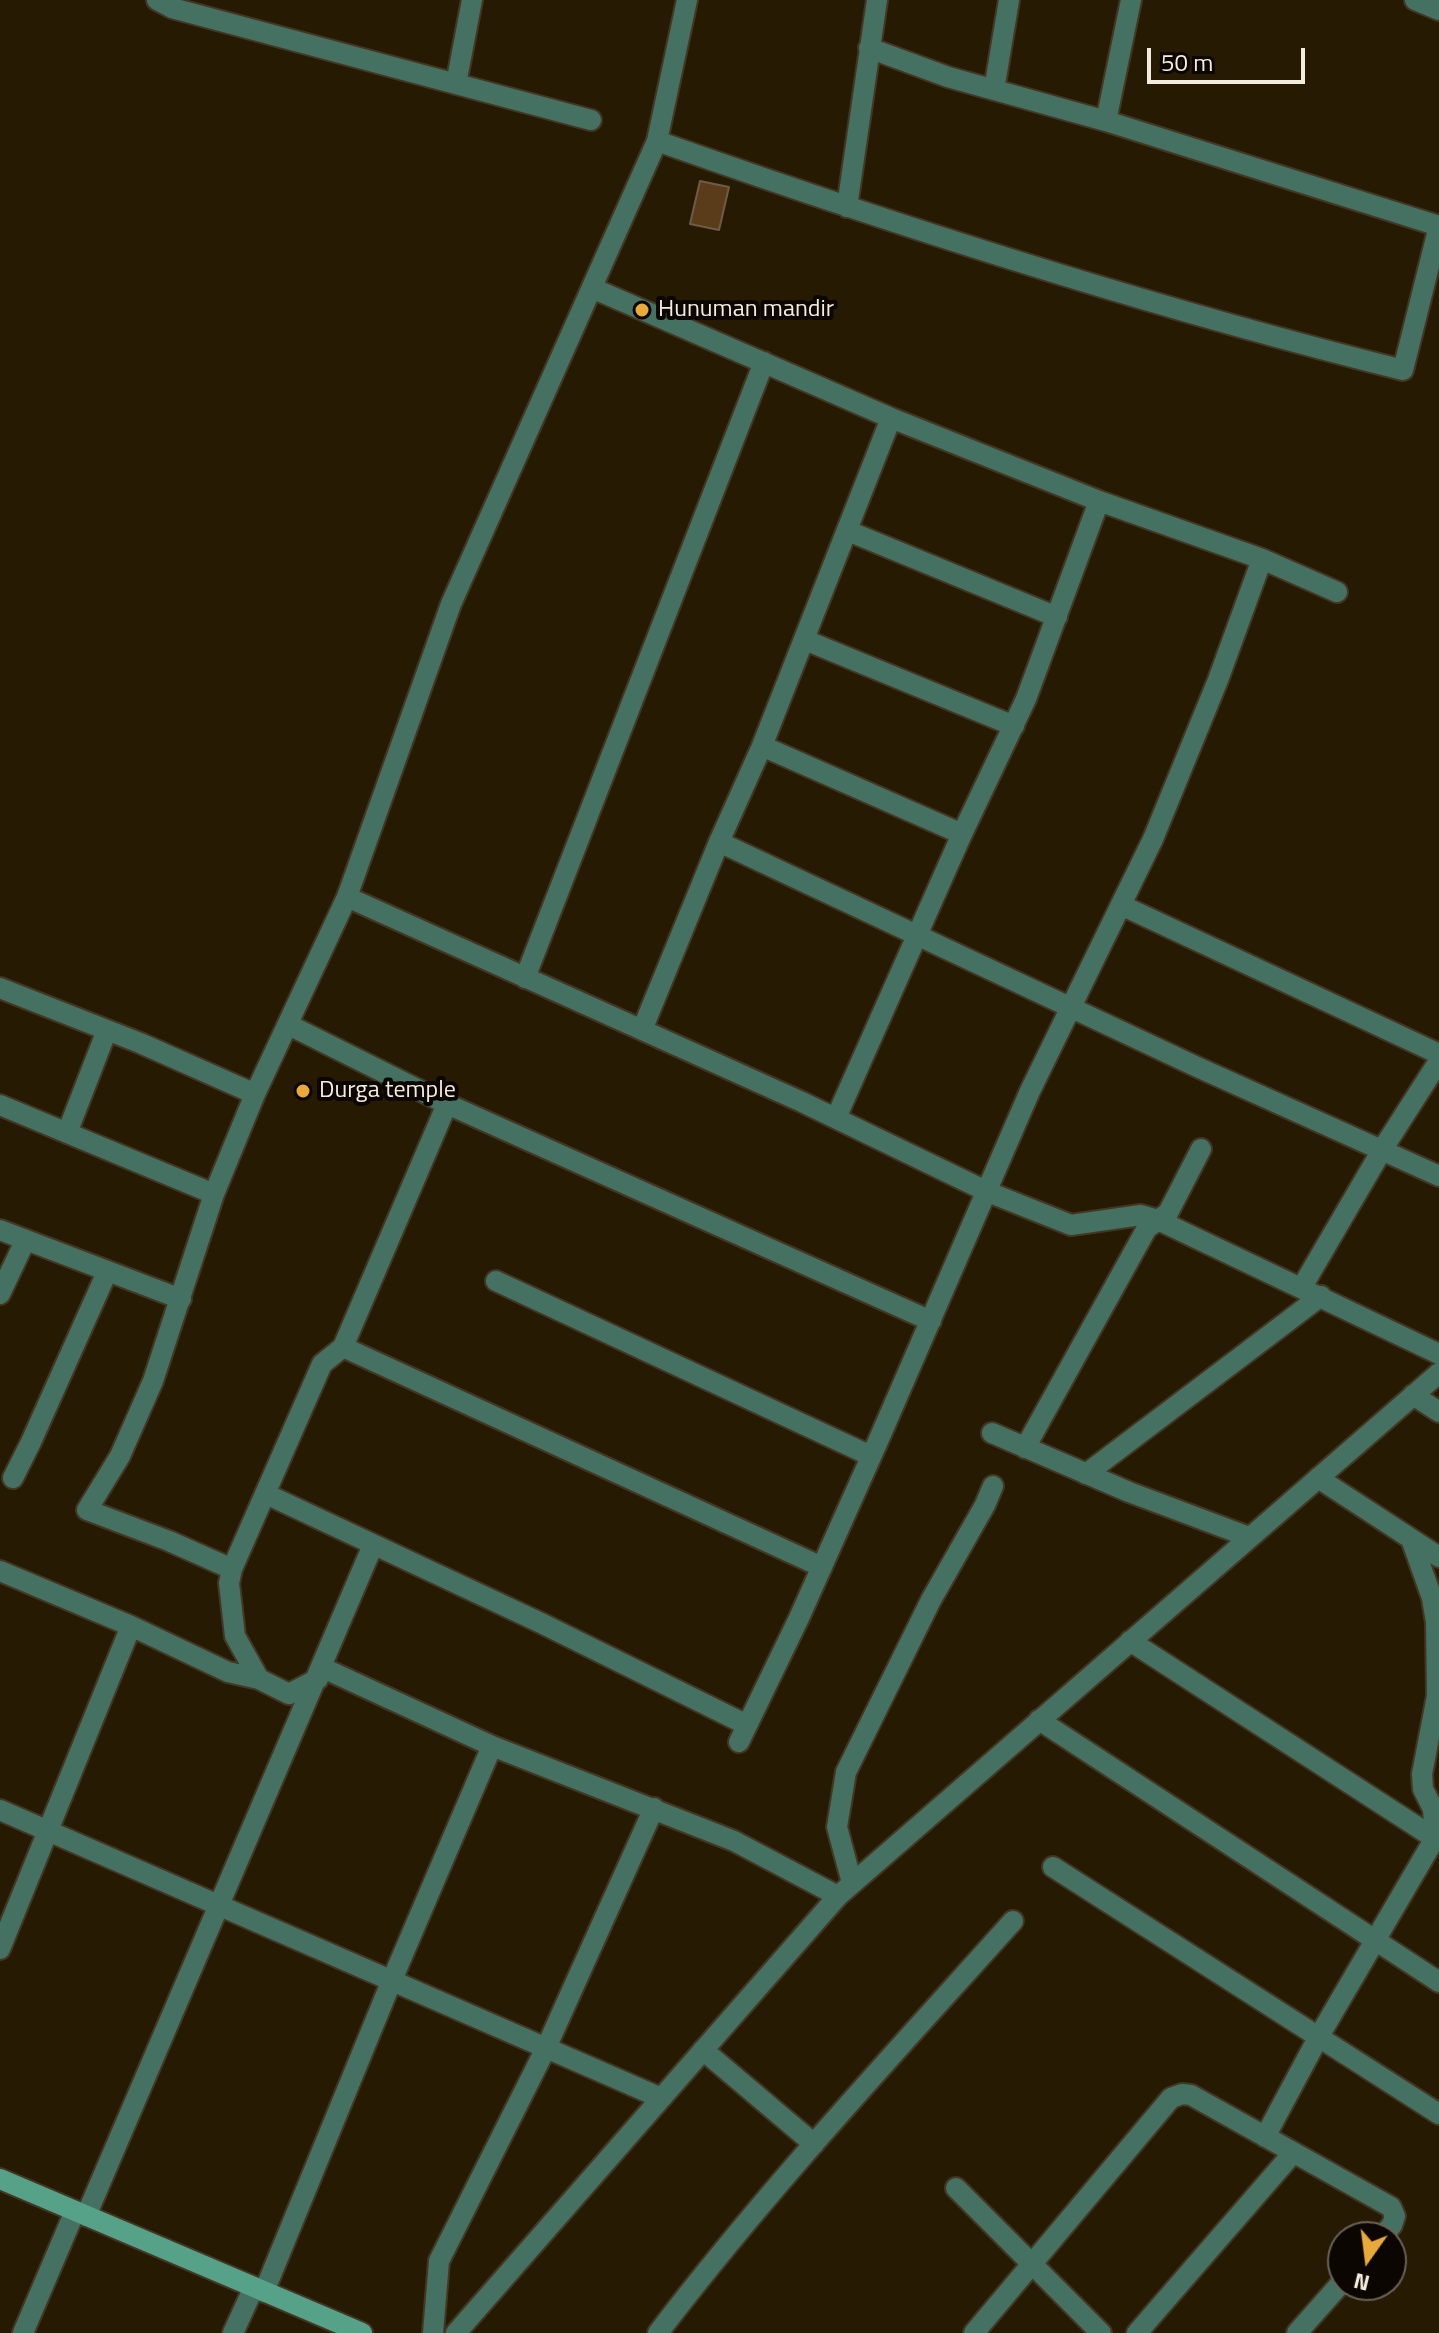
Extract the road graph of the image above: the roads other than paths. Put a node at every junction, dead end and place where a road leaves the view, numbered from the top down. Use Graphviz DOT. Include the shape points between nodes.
graph roads {
  1 [pos="157,0"];
  2 [pos="472,0"];
  3 [pos="687,0"];
  4 [pos="877,0"];
  5 [pos="1009,0"];
  6 [pos="1131,0"];
  7 [pos="1415,0"];
  8 [pos="1439,10"];
  9 [pos="869,48"];
  10 [pos="456,84"];
  11 [pos="994,90"];
  12 [pos="591,120"];
  13 [pos="1106,121"];
  14 [pos="657,141"];
  15 [pos="847,207"];
  16 [pos="1439,226"];
  17 [pos="592,288"];
  18 [pos="764,362"];
  19 [pos="891,418"];
  20 [pos="1099,501"];
  21 [pos="848,531"];
  22 [pos="1262,559"];
  23 [pos="1337,592"];
  24 [pos="1057,617"];
  25 [pos="805,640"];
  26 [pos="1014,726"];
  27 [pos="762,746"];
  28 [pos="962,834"];
  29 [pos="719,842"];
  30 [pos="347,897"];
  31 [pos="1121,905"];
  32 [pos="916,936"];
  33 [pos="525,978"];
  34 [pos="0,988"];
  35 [pos="1071,1009"];
  36 [pos="289,1025"];
  37 [pos="107,1030"];
  38 [pos="642,1030"];
  39 [pos="1439,1054"];
  40 [pos="1439,1061"];
  41 [pos="255,1094"];
  42 [pos="447,1104"];
  43 [pos="0,1105"];
  44 [pos="836,1118"];
  45 [pos="67,1133"];
  46 [pos="1201,1149"];
  47 [pos="1382,1150"];
  48 [pos="1439,1176"];
  49 [pos="988,1192"];
  50 [pos="214,1194"];
  51 [pos="1158,1220"];
  52 [pos="0,1230"];
  53 [pos="25,1241"];
  54 [pos="107,1272"];
  55 [pos="496,1281"];
  56 [pos="1302,1287"];
  57 [pos="0,1294"];
  58 [pos="1321,1296"];
  59 [pos="181,1299"];
  60 [pos="931,1321"];
  61 [pos="343,1347"];
  62 [pos="1439,1354"];
  63 [pos="1439,1373"];
  64 [pos="1413,1395"];
  65 [pos="1439,1412"];
  66 [pos="992,1433"];
  67 [pos="1025,1448"];
  68 [pos="871,1456"];
  69 [pos="1086,1474"];
  70 [pos="13,1478"];
  71 [pos="1318,1478"];
  72 [pos="993,1486"];
  73 [pos="266,1494"];
  74 [pos="1249,1537"];
  75 [pos="1411,1539"];
  76 [pos="373,1545"];
  77 [pos="1439,1557"];
  78 [pos="822,1567"];
  79 [pos="232,1569"];
  80 [pos="2,1578"];
  81 [pos="131,1626"];
  82 [pos="1130,1641"];
  83 [pos="320,1673"];
  84 [pos="259,1679"];
  85 [pos="1039,1720"];
  86 [pos="492,1746"];
  87 [pos="654,1808"];
  88 [pos="0,1810"];
  89 [pos="48,1831"];
  90 [pos="1437,1839"];
  91 [pos="1053,1867"];
  92 [pos="845,1890"];
  93 [pos="218,1905"];
  94 [pos="1013,1921"];
  95 [pos="1376,1941"];
  96 [pos="0,1949"];
  97 [pos="392,1980"];
  98 [pos="1439,1982"];
  99 [pos="1318,2038"];
  100 [pos="546,2048"];
  101 [pos="703,2050"];
  102 [pos="661,2098"];
  103 [pos="1439,2114"];
  104 [pos="1265,2137"];
  105 [pos="814,2144"];
  106 [pos="1293,2153"];
  107 [pos="0,2179"];
  108 [pos="956,2188"];
  109 [pos="80,2213"];
  110 [pos="1393,2221"];
  111 [pos="1032,2263"];
  112 [pos="259,2289"];
  113 [pos="1327,2299"];
  114 [pos="23,2333"];
  115 [pos="233,2333"];
  116 [pos="362,2333"];
  117 [pos="433,2333"];
  118 [pos="456,2333"];
  119 [pos="658,2333"];
  120 [pos="974,2333"];
  121 [pos="1101,2333"];
  122 [pos="1137,2333"];
  123 [pos="1297,2333"];
  1 -- 10 [label="street"];
  2 -- 10 [label="street"];
  3 -- 14 [label="street"];
  4 -- 9 [label="street"];
  5 -- 11 [label="street"];
  6 -- 13 [label="street"];
  7 -- 8 [label="street"];
  9 -- 11 [label="street"];
  9 -- 15 [label="street"];
  10 -- 12 [label="street"];
  11 -- 13 [label="street"];
  13 -- 16 [label="street"];
  14 -- 15 [label="street"];
  14 -- 17 [label="street"];
  15 -- 16 [label="street" via="1098,288 1403,370"];
  17 -- 18 [label="street"];
  17 -- 30 [label="street" via="451,604"];
  18 -- 19 [label="street"];
  18 -- 33 [label="street"];
  19 -- 20 [label="street"];
  19 -- 21 [label="street"];
  20 -- 22 [label="street"];
  20 -- 24 [label="street"];
  21 -- 24 [label="street"];
  21 -- 25 [label="street"];
  22 -- 23 [label="street"];
  22 -- 31 [label="street" via="1218,680"];
  24 -- 26 [label="street"];
  25 -- 26 [label="street"];
  25 -- 27 [label="street"];
  26 -- 28 [label="street"];
  27 -- 28 [label="street"];
  27 -- 29 [label="street"];
  28 -- 32 [label="street"];
  29 -- 32 [label="street"];
  29 -- 38 [label="street"];
  30 -- 33 [label="street"];
  30 -- 36 [label="street"];
  31 -- 35 [label="street"];
  31 -- 39 [label="street"];
  32 -- 35 [label="street"];
  32 -- 44 [label="street"];
  33 -- 38 [label="street"];
  34 -- 37 [label="street"];
  35 -- 47 [label="street"];
  35 -- 49 [label="street"];
  36 -- 41 [label="street"];
  36 -- 42 [label="street"];
  37 -- 41 [label="street"];
  37 -- 45 [label="street"];
  38 -- 44 [label="street"];
  40 -- 47 [label="street"];
  41 -- 50 [label="street"];
  42 -- 60 [label="street"];
  42 -- 61 [label="street"];
  43 -- 45 [label="street"];
  44 -- 49 [label="street"];
  45 -- 50 [label="street"];
  46 -- 51 [label="street" via="1168,1213"];
  47 -- 48 [label="street"];
  47 -- 56 [label="street"];
  49 -- 51 [label="street" via="1071,1225 1141,1215"];
  49 -- 60 [label="street"];
  50 -- 59 [label="street"];
  51 -- 56 [label="street"];
  51 -- 67 [label="street" via="1147,1228"];
  52 -- 53 [label="street"];
  53 -- 54 [label="street"];
  53 -- 57 [label="street"];
  54 -- 59 [label="street"];
  54 -- 70 [label="street"];
  55 -- 68 [label="street"];
  56 -- 58 [label="street"];
  58 -- 62 [label="street"];
  58 -- 69 [label="street"];
  59 -- 79 [label="street" via="120,1456 87,1510"];
  60 -- 68 [label="street"];
  61 -- 73 [label="street" via="322,1364"];
  61 -- 78 [label="street"];
  63 -- 64 [label="street"];
  64 -- 65 [label="street"];
  64 -- 71 [label="street"];
  66 -- 67 [label="street"];
  67 -- 69 [label="street"];
  68 -- 78 [label="street"];
  69 -- 74 [label="street"];
  71 -- 74 [label="street"];
  71 -- 75 [label="street"];
  72 -- 92 [label="street" via="846,1772 837,1827"];
  73 -- 76 [label="street"];
  73 -- 79 [label="street"];
  74 -- 82 [label="street"];
  75 -- 77 [label="street"];
  75 -- 90 [label="street" via="1436,1622 1437,1696 1422,1774"];
  76 -- 78 [label="street" via="541,1623 743,1733"];
  76 -- 83 [label="street"];
  79 -- 84 [label="street" via="235,1636"];
  80 -- 81 [label="street"];
  81 -- 84 [label="street" via="228,1672"];
  81 -- 89 [label="street"];
  82 -- 85 [label="street"];
  82 -- 90 [label="street"];
  83 -- 84 [label="street" via="289,1694"];
  83 -- 86 [label="street"];
  83 -- 93 [label="street"];
  85 -- 92 [label="street"];
  85 -- 95 [label="street"];
  86 -- 87 [label="street"];
  86 -- 97 [label="street"];
  87 -- 92 [label="street"];
  87 -- 100 [label="street"];
  88 -- 89 [label="street"];
  89 -- 93 [label="street"];
  89 -- 96 [label="street"];
  90 -- 95 [label="street"];
  91 -- 99 [label="street"];
  92 -- 101 [label="street"];
  93 -- 97 [label="street"];
  93 -- 109 [label="street"];
  94 -- 105 [label="street"];
  95 -- 98 [label="street"];
  95 -- 99 [label="street"];
  97 -- 100 [label="street"];
  97 -- 112 [label="street"];
  99 -- 103 [label="street"];
  99 -- 104 [label="street"];
  100 -- 102 [label="street"];
  100 -- 117 [label="street" via="439,2261"];
  101 -- 102 [label="street"];
  101 -- 105 [label="street"];
  102 -- 118 [label="street"];
  104 -- 106 [label="street"];
  104 -- 111 [label="street" via="1191,2095 1171,2098"];
  105 -- 119 [label="street"];
  106 -- 110 [label="street" via="1391,2207"];
  106 -- 122 [label="street"];
  107 -- 109 [label="main road"];
  108 -- 111 [label="street"];
  109 -- 112 [label="main road"];
  109 -- 114 [label="street"];
  111 -- 120 [label="street"];
  111 -- 121 [label="street"];
  112 -- 115 [label="street"];
  112 -- 116 [label="main road"];
  113 -- 123 [label="street"];
}
